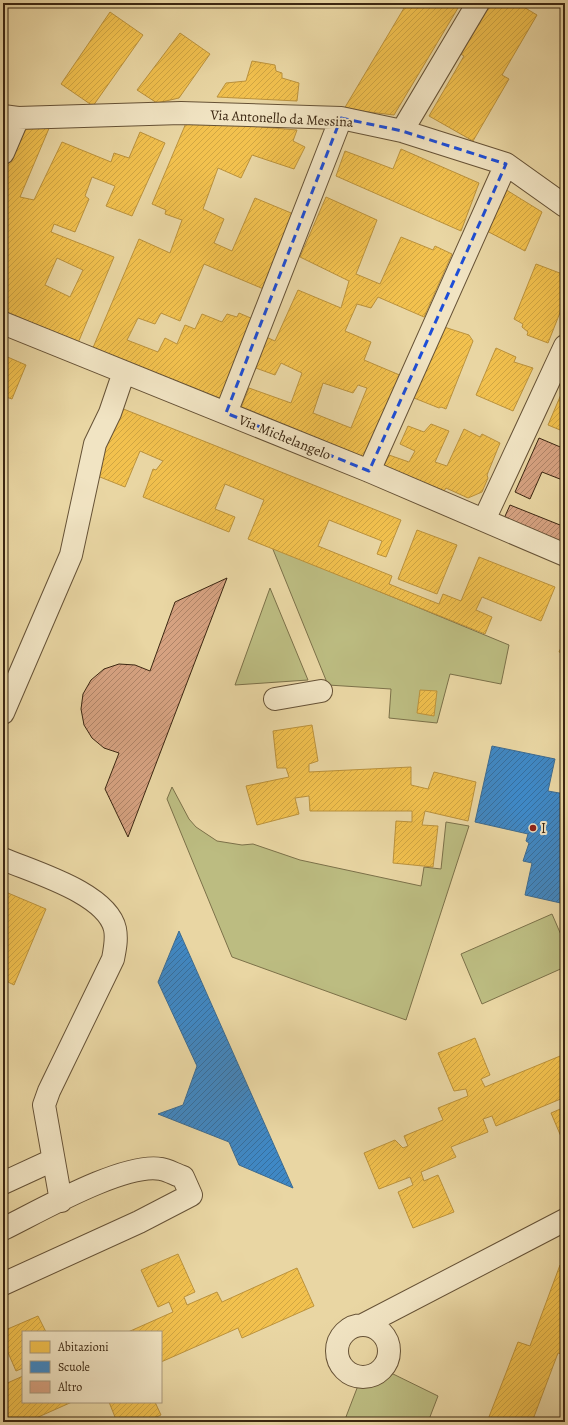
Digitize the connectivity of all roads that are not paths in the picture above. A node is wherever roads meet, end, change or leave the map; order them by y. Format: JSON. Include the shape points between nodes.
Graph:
{"nodes":[{"id":1,"x":478,"y":3,"type":"edge"},
{"id":2,"x":11,"y":117,"type":"edge"},
{"id":3,"x":340,"y":118,"type":"junction"},
{"id":4,"x":402,"y":131,"type":"junction"},
{"id":5,"x":3,"y":153,"type":"edge"},
{"id":6,"x":506,"y":164,"type":"junction"},
{"id":7,"x":565,"y":206,"type":"edge"},
{"id":8,"x":3,"y":323,"type":"edge"},
{"id":9,"x":565,"y":346,"type":"edge"},
{"id":10,"x":124,"y":372,"type":"junction"},
{"id":11,"x":226,"y":413,"type":"junction"},
{"id":12,"x":369,"y":471,"type":"junction"},
{"id":13,"x":484,"y":520,"type":"junction"},
{"id":14,"x":565,"y":555,"type":"edge"},
{"id":15,"x":321,"y":691,"type":"dead end"},
{"id":16,"x":274,"y":699,"type":"dead end"},
{"id":17,"x":3,"y":713,"type":"edge"},
{"id":18,"x":3,"y":859,"type":"edge"},
{"id":19,"x":53,"y":1160,"type":"junction"},
{"id":20,"x":3,"y":1183,"type":"edge"},
{"id":21,"x":61,"y":1201,"type":"junction"},
{"id":22,"x":565,"y":1220,"type":"edge"},
{"id":23,"x":3,"y":1229,"type":"edge"},
{"id":24,"x":3,"y":1284,"type":"edge"},
{"id":25,"x":363,"y":1325,"type":"dead end"}],
"edges":[{"from":1,"to":4,"type":"street"},
{"from":2,"to":3,"type":"street","name":"Via Antonello da Messina","via":[[181,113]]},
{"from":2,"to":5,"type":"street"},
{"from":3,"to":4,"type":"street","name":"Via Antonello da Messina"},
{"from":3,"to":11,"type":"street"},
{"from":4,"to":6,"type":"street","name":"Via Antonello da Messina"},
{"from":6,"to":7,"type":"street","name":"Via Antonello da Messina"},
{"from":6,"to":12,"type":"street"},
{"from":8,"to":10,"type":"street","name":"Via Michelangelo"},
{"from":9,"to":13,"type":"street"},
{"from":10,"to":11,"type":"street","name":"Via Michelangelo"},
{"from":10,"to":17,"type":"street","via":[[95,444],[72,555]]},
{"from":11,"to":12,"type":"street","name":"Via Michelangelo"},
{"from":12,"to":13,"type":"street","name":"Via Michelangelo"},
{"from":13,"to":14,"type":"street","name":"Via Michelangelo"},
{"from":15,"to":16,"type":"street"},
{"from":18,"to":19,"type":"street","via":[[78,890],[91,898],[105,912],[114,927],[116,942],[113,959],[44,1105]]},
{"from":19,"to":20,"type":"street"},
{"from":19,"to":21,"type":"street"},
{"from":21,"to":23,"type":"street"},
{"from":21,"to":24,"type":"street","via":[[102,1181],[135,1170],[160,1168],[183,1177],[191,1196]]},
{"from":22,"to":25,"type":"street"}]}
